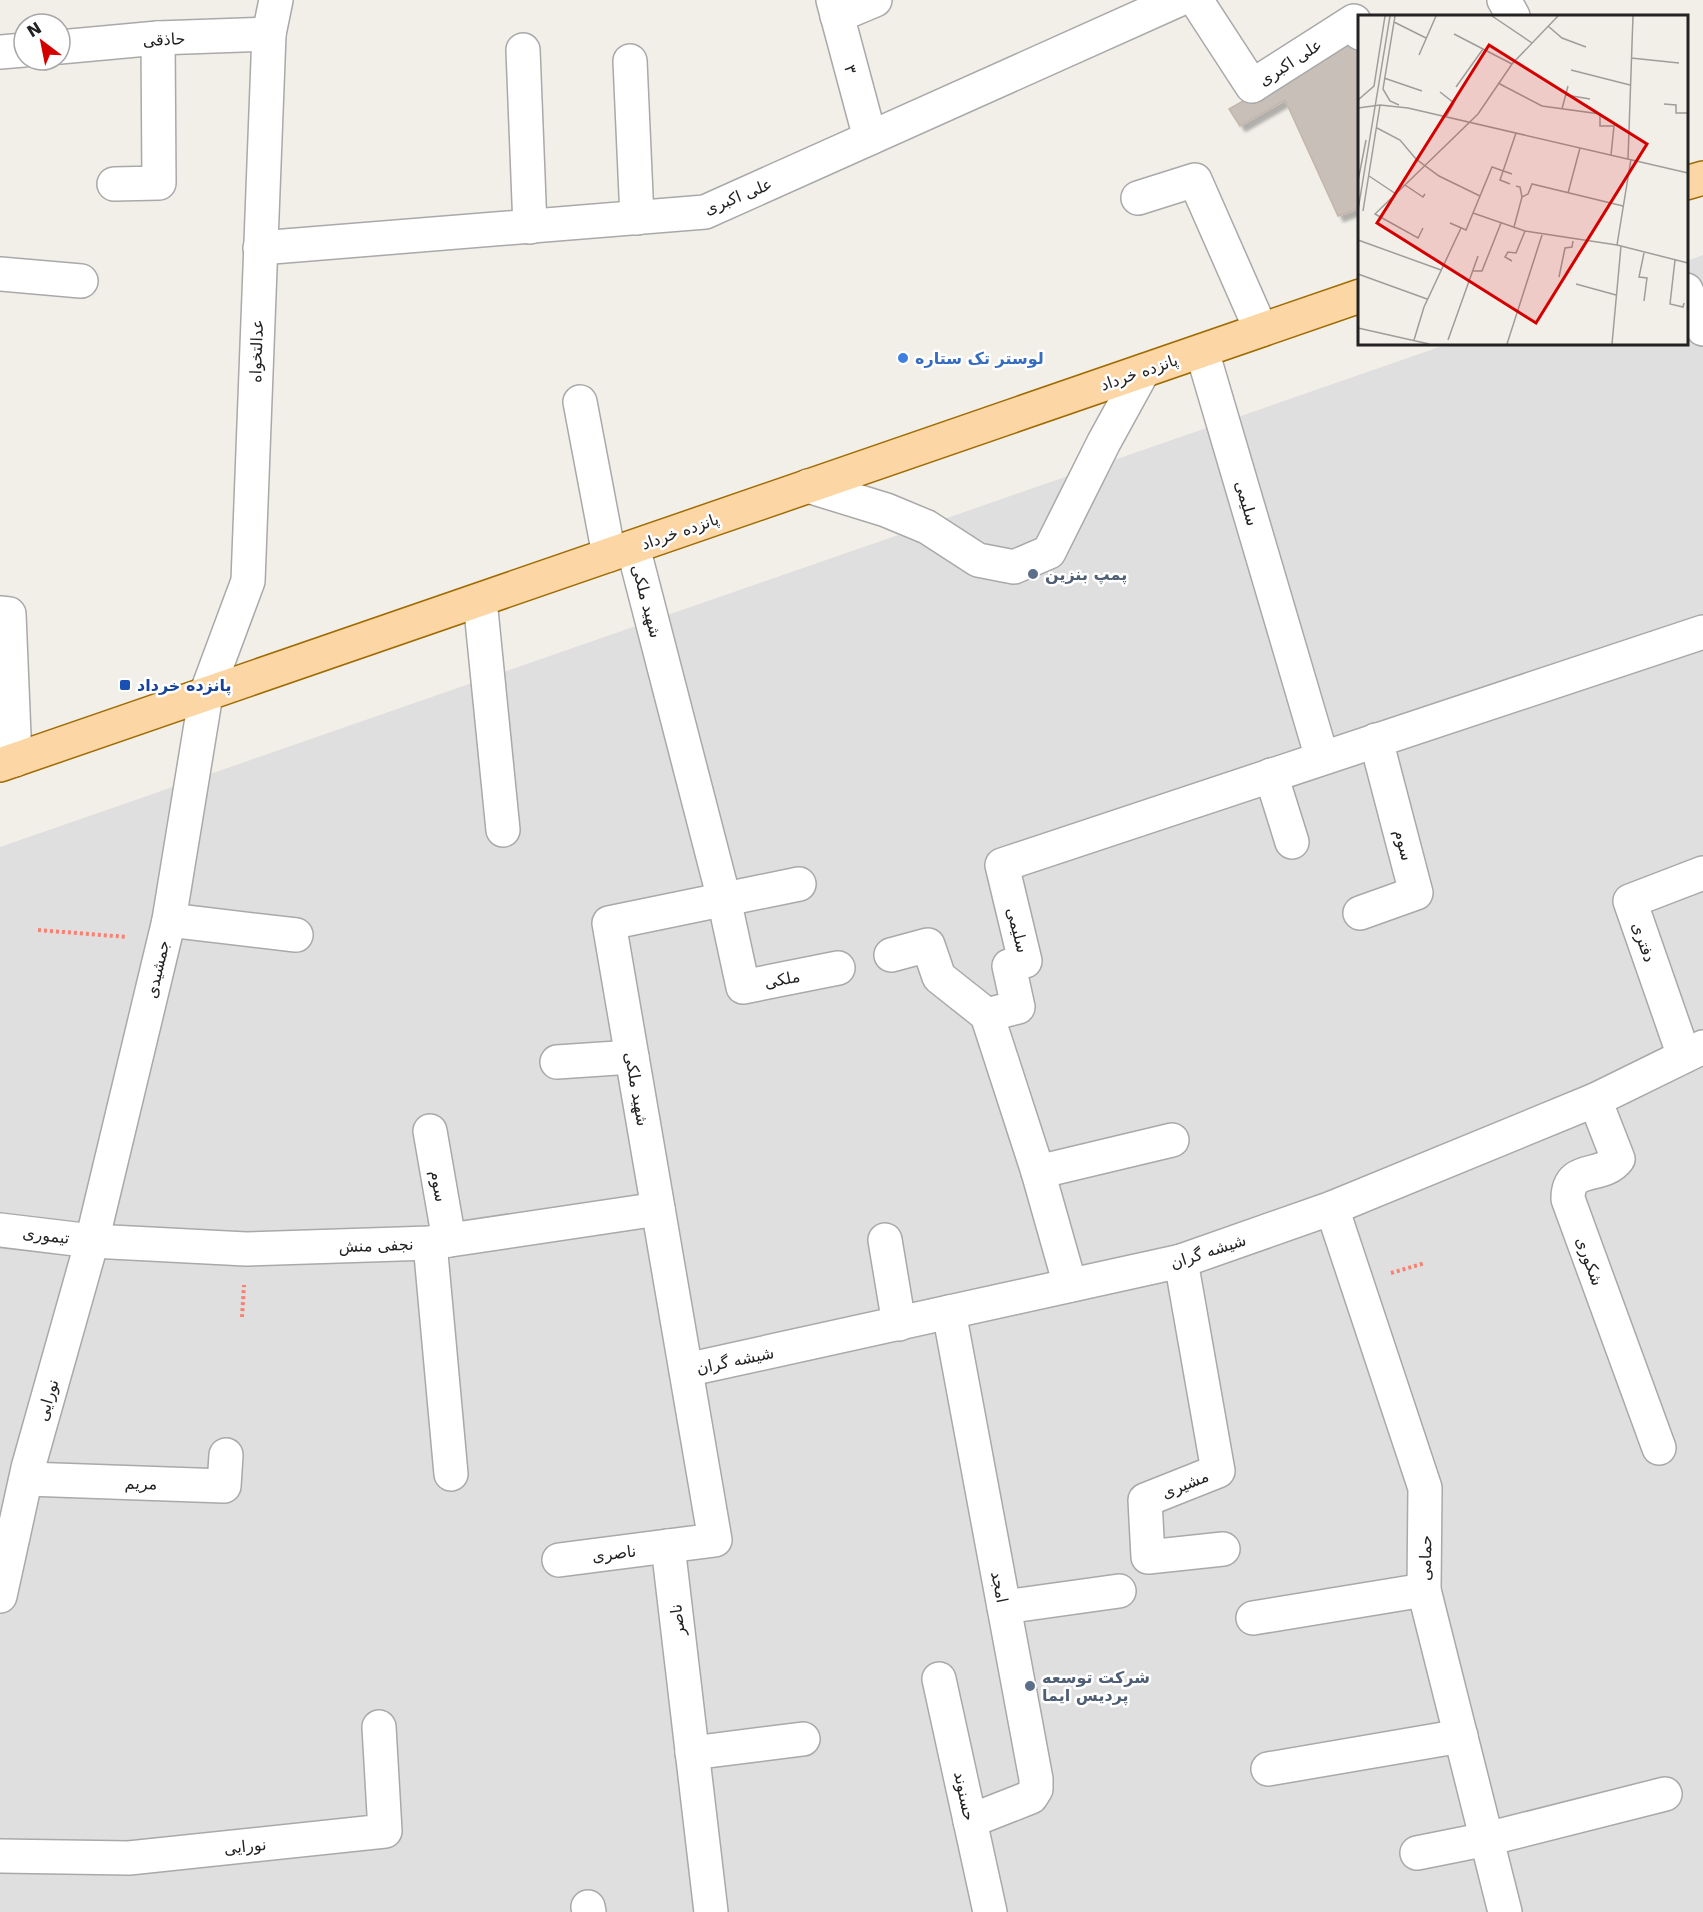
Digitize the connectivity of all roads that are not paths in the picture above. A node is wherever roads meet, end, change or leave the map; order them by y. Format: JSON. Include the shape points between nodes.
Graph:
{"nodes":[{"id":1,"x":276,"y":0,"type":"edge"},
{"id":2,"x":875,"y":0,"type":"edge"},
{"id":3,"x":1178,"y":0,"type":"edge"},
{"id":4,"x":1196,"y":0,"type":"edge"},
{"id":5,"x":1504,"y":0,"type":"edge"},
{"id":6,"x":835,"y":8,"type":"edge"},
{"id":7,"x":1512,"y":15,"type":"edge"},
{"id":8,"x":1356,"y":27,"type":"edge"},
{"id":9,"x":269,"y":34,"type":"junction"},
{"id":10,"x":158,"y":38,"type":"junction"},
{"id":11,"x":72,"y":46,"type":"edge"},
{"id":12,"x":523,"y":50,"type":"dead end"},
{"id":13,"x":630,"y":62,"type":"dead end"},
{"id":14,"x":870,"y":138,"type":"junction"},
{"id":15,"x":1703,"y":177,"type":"edge"},
{"id":16,"x":1688,"y":182,"type":"edge"},
{"id":17,"x":114,"y":184,"type":"dead end"},
{"id":18,"x":1138,"y":198,"type":"dead end"},
{"id":19,"x":637,"y":218,"type":"junction"},
{"id":20,"x":530,"y":227,"type":"junction"},
{"id":21,"x":260,"y":249,"type":"junction"},
{"id":22,"x":0,"y":274,"type":"edge"},
{"id":23,"x":81,"y":281,"type":"dead end"},
{"id":24,"x":1688,"y":294,"type":"edge"},
{"id":25,"x":1358,"y":296,"type":"edge"},
{"id":26,"x":1703,"y":328,"type":"edge"},
{"id":27,"x":1261,"y":330,"type":"junction"},
{"id":28,"x":1202,"y":351,"type":"junction"},
{"id":29,"x":1143,"y":371,"type":"junction"},
{"id":30,"x":580,"y":402,"type":"dead end"},
{"id":31,"x":807,"y":486,"type":"junction"},
{"id":32,"x":621,"y":551,"type":"junction"},
{"id":33,"x":480,"y":600,"type":"junction"},
{"id":34,"x":0,"y":613,"type":"edge"},
{"id":35,"x":1703,"y":632,"type":"edge"},
{"id":36,"x":206,"y":694,"type":"junction"},
{"id":37,"x":1376,"y":740,"type":"junction"},
{"id":38,"x":1322,"y":758,"type":"junction"},
{"id":39,"x":7,"y":763,"type":"edge"},
{"id":40,"x":1271,"y":775,"type":"junction"},
{"id":41,"x":503,"y":830,"type":"dead end"},
{"id":42,"x":1292,"y":842,"type":"dead end"},
{"id":43,"x":1703,"y":873,"type":"edge"},
{"id":44,"x":799,"y":884,"type":"dead end"},
{"id":45,"x":724,"y":899,"type":"junction"},
{"id":46,"x":1360,"y":913,"type":"dead end"},
{"id":47,"x":167,"y":930,"type":"junction"},
{"id":48,"x":296,"y":936,"type":"dead end"},
{"id":49,"x":891,"y":955,"type":"dead end"},
{"id":50,"x":838,"y":968,"type":"dead end"},
{"id":51,"x":987,"y":1015,"type":"junction"},
{"id":52,"x":1697,"y":1052,"type":"edge"},
{"id":53,"x":632,"y":1057,"type":"junction"},
{"id":54,"x":557,"y":1062,"type":"dead end"},
{"id":55,"x":1595,"y":1100,"type":"junction"},
{"id":56,"x":430,"y":1131,"type":"dead end"},
{"id":57,"x":1172,"y":1140,"type":"dead end"},
{"id":58,"x":1038,"y":1172,"type":"junction"},
{"id":59,"x":1332,"y":1208,"type":"junction"},
{"id":60,"x":658,"y":1209,"type":"junction"},
{"id":61,"x":0,"y":1230,"type":"edge"},
{"id":62,"x":885,"y":1240,"type":"dead end"},
{"id":63,"x":92,"y":1241,"type":"junction"},
{"id":64,"x":439,"y":1242,"type":"junction"},
{"id":65,"x":1181,"y":1261,"type":"junction"},
{"id":66,"x":1070,"y":1285,"type":"junction"},
{"id":67,"x":949,"y":1312,"type":"junction"},
{"id":68,"x":899,"y":1324,"type":"junction"},
{"id":69,"x":686,"y":1370,"type":"junction"},
{"id":70,"x":1659,"y":1448,"type":"dead end"},
{"id":71,"x":226,"y":1455,"type":"dead end"},
{"id":72,"x":451,"y":1474,"type":"dead end"},
{"id":73,"x":27,"y":1479,"type":"junction"},
{"id":74,"x":668,"y":1546,"type":"junction"},
{"id":75,"x":1223,"y":1549,"type":"dead end"},
{"id":76,"x":559,"y":1560,"type":"dead end"},
{"id":77,"x":1424,"y":1590,"type":"junction"},
{"id":78,"x":1119,"y":1592,"type":"dead end"},
{"id":79,"x":0,"y":1596,"type":"edge"},
{"id":80,"x":1004,"y":1607,"type":"junction"},
{"id":81,"x":1253,"y":1618,"type":"dead end"},
{"id":82,"x":939,"y":1679,"type":"dead end"},
{"id":83,"x":379,"y":1727,"type":"dead end"},
{"id":84,"x":1461,"y":1736,"type":"junction"},
{"id":85,"x":803,"y":1739,"type":"dead end"},
{"id":86,"x":692,"y":1753,"type":"junction"},
{"id":87,"x":1268,"y":1769,"type":"dead end"},
{"id":88,"x":1665,"y":1794,"type":"dead end"},
{"id":89,"x":970,"y":1821,"type":"junction"},
{"id":90,"x":1487,"y":1839,"type":"junction"},
{"id":91,"x":1417,"y":1852,"type":"dead end"},
{"id":92,"x":0,"y":1856,"type":"edge"},
{"id":93,"x":711,"y":1912,"type":"edge"},
{"id":94,"x":990,"y":1912,"type":"edge"},
{"id":95,"x":1505,"y":1912,"type":"edge"}],
"edges":[{"from":1,"to":9,"type":"street","name":"عدالتخواه"},
{"from":2,"to":6,"type":"street"},
{"from":3,"to":14,"type":"street","name":"علی اکبری"},
{"from":4,"to":8,"type":"street","name":"علی اکبری","via":[[1252,86]]},
{"from":5,"to":7,"type":"street"},
{"from":6,"to":14,"type":"street","name":"۳"},
{"from":9,"to":10,"type":"street","name":"حاذقی"},
{"from":9,"to":21,"type":"street","name":"عدالتخواه"},
{"from":10,"to":11,"type":"street","name":"حاذقی"},
{"from":10,"to":17,"type":"street","via":[[159,183]]},
{"from":12,"to":20,"type":"street"},
{"from":13,"to":19,"type":"street"},
{"from":14,"to":19,"type":"street","name":"علی اکبری","via":[[705,212]]},
{"from":15,"to":16,"type":"main road"},
{"from":18,"to":27,"type":"street","via":[[1196,180]]},
{"from":19,"to":20,"type":"street","name":"علی اکبری"},
{"from":20,"to":21,"type":"street","name":"علی اکبری"},
{"from":21,"to":36,"type":"street","name":"عدالتخواه","via":[[248,581]]},
{"from":22,"to":23,"type":"street"},
{"from":24,"to":26,"type":"street"},
{"from":25,"to":27,"type":"main road","name":"پانزده خرداد"},
{"from":27,"to":28,"type":"main road","name":"پانزده خرداد"},
{"from":28,"to":29,"type":"main road","name":"پانزده خرداد"},
{"from":28,"to":38,"type":"street","name":"سلیمی"},
{"from":29,"to":31,"type":"main road","name":"پانزده خرداد"},
{"from":29,"to":31,"type":"street","via":[[1049,552],[1014,567],[978,560],[927,526]]},
{"from":30,"to":32,"type":"street","name":"شهید ملکی"},
{"from":31,"to":32,"type":"main road","name":"پانزده خرداد"},
{"from":32,"to":33,"type":"main road","name":"پانزده خرداد"},
{"from":32,"to":45,"type":"street","name":"شهید ملکی"},
{"from":33,"to":36,"type":"main road","name":"پانزده خرداد"},
{"from":33,"to":41,"type":"street"},
{"from":34,"to":39,"type":"street","via":[[9,614]]},
{"from":35,"to":37,"type":"street","name":"سلیمی"},
{"from":36,"to":39,"type":"main road","name":"پانزده خرداد"},
{"from":36,"to":47,"type":"street","name":"جمشیدی"},
{"from":37,"to":38,"type":"street","name":"سلیمی"},
{"from":37,"to":46,"type":"street","name":"سوم","via":[[1416,893]]},
{"from":38,"to":40,"type":"street","name":"سلیمی"},
{"from":40,"to":42,"type":"street"},
{"from":40,"to":51,"type":"street","name":"سلیمی","via":[[1002,865],[1025,961],[1009,966],[1018,1007]]},
{"from":43,"to":52,"type":"street","name":"دفتری","via":[[1630,901]]},
{"from":44,"to":45,"type":"street","name":"شهید ملکی"},
{"from":45,"to":50,"type":"street","name":"ملکی","via":[[742,987]]},
{"from":45,"to":53,"type":"street","name":"شهید ملکی","via":[[609,923]]},
{"from":47,"to":48,"type":"street"},
{"from":47,"to":63,"type":"street","name":"جمشیدی"},
{"from":49,"to":51,"type":"street","via":[[928,945],[939,977]]},
{"from":51,"to":58,"type":"street"},
{"from":52,"to":55,"type":"street","name":"شیشه گران"},
{"from":53,"to":54,"type":"street"},
{"from":53,"to":60,"type":"street","name":"شهید ملکی"},
{"from":55,"to":59,"type":"street","name":"شیشه گران"},
{"from":55,"to":70,"type":"street","name":"شکوری","via":[[1618,1159],[1613,1165],[1575,1178],[1568,1188],[1568,1199]]},
{"from":56,"to":64,"type":"street","name":"سوم"},
{"from":57,"to":58,"type":"street"},
{"from":58,"to":66,"type":"street"},
{"from":59,"to":65,"type":"street","name":"شیشه گران"},
{"from":59,"to":77,"type":"street","name":"حمامی","via":[[1425,1488]]},
{"from":60,"to":64,"type":"street","name":"نجفی منش"},
{"from":60,"to":69,"type":"street","name":"شهید ملکی"},
{"from":61,"to":63,"type":"street","name":"تیموری"},
{"from":62,"to":68,"type":"street"},
{"from":63,"to":64,"type":"street","name":"نجفی منش","via":[[246,1249]]},
{"from":63,"to":73,"type":"street","name":"نورایی"},
{"from":64,"to":72,"type":"street","name":"سوم"},
{"from":65,"to":66,"type":"street","name":"شیشه گران"},
{"from":65,"to":75,"type":"street","name":"مشیری","via":[[1218,1471],[1145,1500],[1148,1557]]},
{"from":66,"to":67,"type":"street","name":"شیشه گران"},
{"from":67,"to":68,"type":"street","name":"شیشه گران"},
{"from":67,"to":80,"type":"street","name":"امجد"},
{"from":68,"to":69,"type":"street","name":"شیشه گران"},
{"from":69,"to":74,"type":"street","via":[[715,1540]]},
{"from":71,"to":73,"type":"street","name":"مریم","via":[[224,1486]]},
{"from":73,"to":79,"type":"street","name":"نورایی"},
{"from":74,"to":76,"type":"street","name":"ناصری"},
{"from":74,"to":86,"type":"street","name":"ناصر"},
{"from":77,"to":81,"type":"street"},
{"from":77,"to":84,"type":"street","name":"حمامی"},
{"from":78,"to":80,"type":"street"},
{"from":80,"to":89,"type":"street","name":"امجد","via":[[1036,1789],[1031,1797]]},
{"from":82,"to":89,"type":"street","name":"حسنوند"},
{"from":83,"to":92,"type":"street","name":"نورایی","via":[[386,1832],[129,1858]]},
{"from":84,"to":87,"type":"street"},
{"from":84,"to":90,"type":"street","name":"حمامی"},
{"from":85,"to":86,"type":"street"},
{"from":86,"to":93,"type":"street","name":"ناصر"},
{"from":88,"to":90,"type":"street"},
{"from":89,"to":94,"type":"street","name":"حسنوند"},
{"from":90,"to":91,"type":"street"},
{"from":90,"to":95,"type":"street","name":"حمامی"}]}
